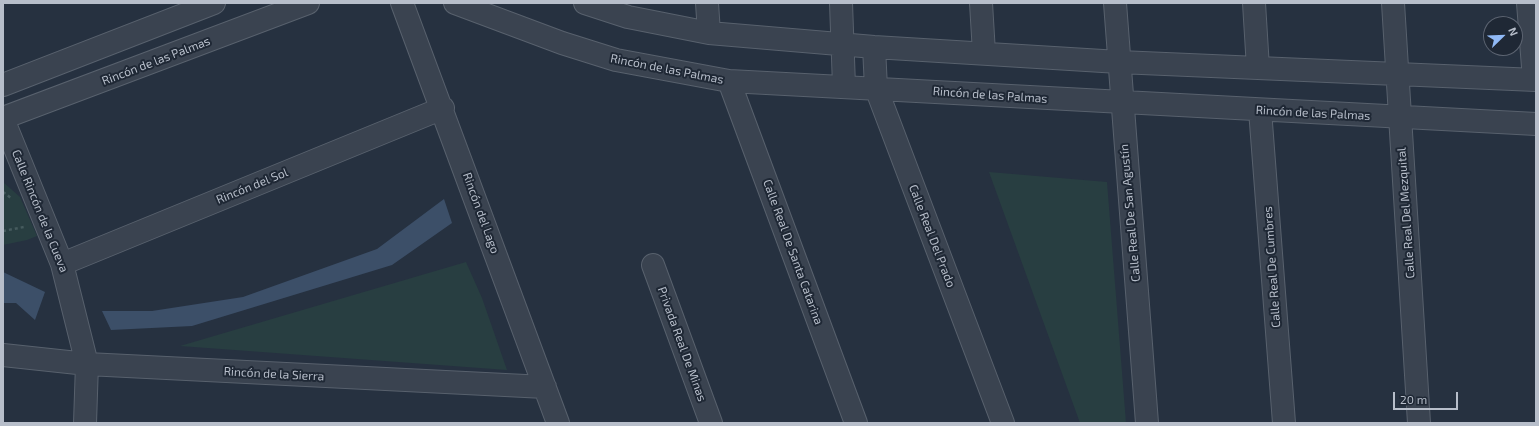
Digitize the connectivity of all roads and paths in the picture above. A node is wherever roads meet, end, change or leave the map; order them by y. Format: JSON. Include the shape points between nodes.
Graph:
{"nodes":[{"id":1,"x":214,"y":3,"type":"edge"},
{"id":2,"x":308,"y":3,"type":"edge"},
{"id":3,"x":402,"y":3,"type":"edge"},
{"id":4,"x":455,"y":3,"type":"edge"},
{"id":5,"x":585,"y":3,"type":"edge"},
{"id":6,"x":707,"y":3,"type":"edge"},
{"id":7,"x":841,"y":3,"type":"edge"},
{"id":8,"x":981,"y":3,"type":"edge"},
{"id":9,"x":1115,"y":3,"type":"edge"},
{"id":10,"x":1254,"y":3,"type":"edge"},
{"id":11,"x":1393,"y":3,"type":"edge"},
{"id":12,"x":1528,"y":3,"type":"edge"},
{"id":13,"x":709,"y":33,"type":"junction"},
{"id":14,"x":844,"y":45,"type":"junction"},
{"id":15,"x":874,"y":47,"type":"junction"},
{"id":16,"x":984,"y":53,"type":"junction"},
{"id":17,"x":1119,"y":62,"type":"junction"},
{"id":18,"x":1258,"y":68,"type":"junction"},
{"id":19,"x":1399,"y":76,"type":"junction"},
{"id":20,"x":1535,"y":80,"type":"edge"},
{"id":21,"x":729,"y":81,"type":"junction"},
{"id":22,"x":3,"y":86,"type":"edge"},
{"id":23,"x":844,"y":86,"type":"junction"},
{"id":24,"x":876,"y":88,"type":"junction"},
{"id":25,"x":1121,"y":103,"type":"junction"},
{"id":26,"x":443,"y":108,"type":"junction"},
{"id":27,"x":1260,"y":110,"type":"junction"},
{"id":28,"x":1400,"y":117,"type":"junction"},
{"id":29,"x":3,"y":119,"type":"edge"},
{"id":30,"x":1536,"y":124,"type":"edge"},
{"id":31,"x":3,"y":192,"type":"edge"},
{"id":32,"x":16,"y":201,"type":"dead end"},
{"id":33,"x":22,"y":221,"type":"dead end"},
{"id":34,"x":3,"y":232,"type":"edge"},
{"id":35,"x":62,"y":264,"type":"junction"},
{"id":36,"x":653,"y":265,"type":"dead end"},
{"id":37,"x":3,"y":355,"type":"edge"},
{"id":38,"x":87,"y":364,"type":"junction"},
{"id":39,"x":545,"y":387,"type":"junction"},
{"id":40,"x":85,"y":423,"type":"edge"},
{"id":41,"x":558,"y":423,"type":"edge"},
{"id":42,"x":711,"y":423,"type":"edge"},
{"id":43,"x":856,"y":423,"type":"edge"},
{"id":44,"x":1003,"y":423,"type":"edge"},
{"id":45,"x":1147,"y":423,"type":"edge"},
{"id":46,"x":1284,"y":423,"type":"edge"},
{"id":47,"x":1419,"y":423,"type":"edge"}],
"edges":[{"from":1,"to":22,"type":"street"},
{"from":2,"to":29,"type":"street","name":"Rincón de las Palmas"},
{"from":3,"to":26,"type":"street","name":"Rincón del Lago"},
{"from":4,"to":21,"type":"street","name":"Rincón de las Palmas","via":[[616,60]]},
{"from":5,"to":13,"type":"street","via":[[628,17]]},
{"from":6,"to":13,"type":"street"},
{"from":7,"to":14,"type":"street"},
{"from":8,"to":16,"type":"street"},
{"from":9,"to":17,"type":"street","name":"Calle Real De San Agustín"},
{"from":10,"to":18,"type":"street"},
{"from":11,"to":19,"type":"street","name":"Calle Real Del Mezquital"},
{"from":12,"to":20,"type":"street"},
{"from":13,"to":14,"type":"street"},
{"from":14,"to":15,"type":"street"},
{"from":14,"to":23,"type":"street"},
{"from":15,"to":16,"type":"street"},
{"from":15,"to":24,"type":"street","name":"Calle Real Del Prado"},
{"from":16,"to":17,"type":"street"},
{"from":17,"to":18,"type":"street"},
{"from":17,"to":25,"type":"street","name":"Calle Real De San Agustín"},
{"from":18,"to":19,"type":"street"},
{"from":19,"to":20,"type":"street"},
{"from":19,"to":28,"type":"street","name":"Calle Real Del Mezquital"},
{"from":21,"to":23,"type":"street","name":"Rincón de las Palmas"},
{"from":21,"to":43,"type":"street","name":"Calle Real De Santa Catarina"},
{"from":23,"to":24,"type":"street","name":"Rincón de las Palmas"},
{"from":24,"to":25,"type":"street","name":"Rincón de las Palmas"},
{"from":24,"to":44,"type":"street","name":"Calle Real Del Prado"},
{"from":25,"to":27,"type":"street","name":"Rincón de las Palmas"},
{"from":25,"to":45,"type":"street","name":"Calle Real De San Agustín"},
{"from":26,"to":35,"type":"street","name":"Rincón del Sol"},
{"from":26,"to":39,"type":"street","name":"Rincón del Lago"},
{"from":27,"to":28,"type":"street","name":"Rincón de las Palmas"},
{"from":27,"to":46,"type":"street","name":"Calle Real De Cumbres"},
{"from":28,"to":30,"type":"street","name":"Rincón de las Palmas"},
{"from":28,"to":47,"type":"street","name":"Calle Real Del Mezquital"},
{"from":29,"to":35,"type":"street","name":"Calle Rincón de la Cueva"},
{"from":31,"to":32,"type":"path"},
{"from":33,"to":34,"type":"path","via":[[24,227]]},
{"from":35,"to":38,"type":"street","name":"Calle Rincón de la Cueva"},
{"from":36,"to":42,"type":"street","name":"Privada Real De Minas"},
{"from":37,"to":38,"type":"street","name":"Rincón de la Sierra"},
{"from":38,"to":39,"type":"street","name":"Rincón de la Sierra"},
{"from":38,"to":40,"type":"street","name":"Calle Rincón de la Cueva"},
{"from":39,"to":41,"type":"street","name":"Rincón del Lago"}]}
